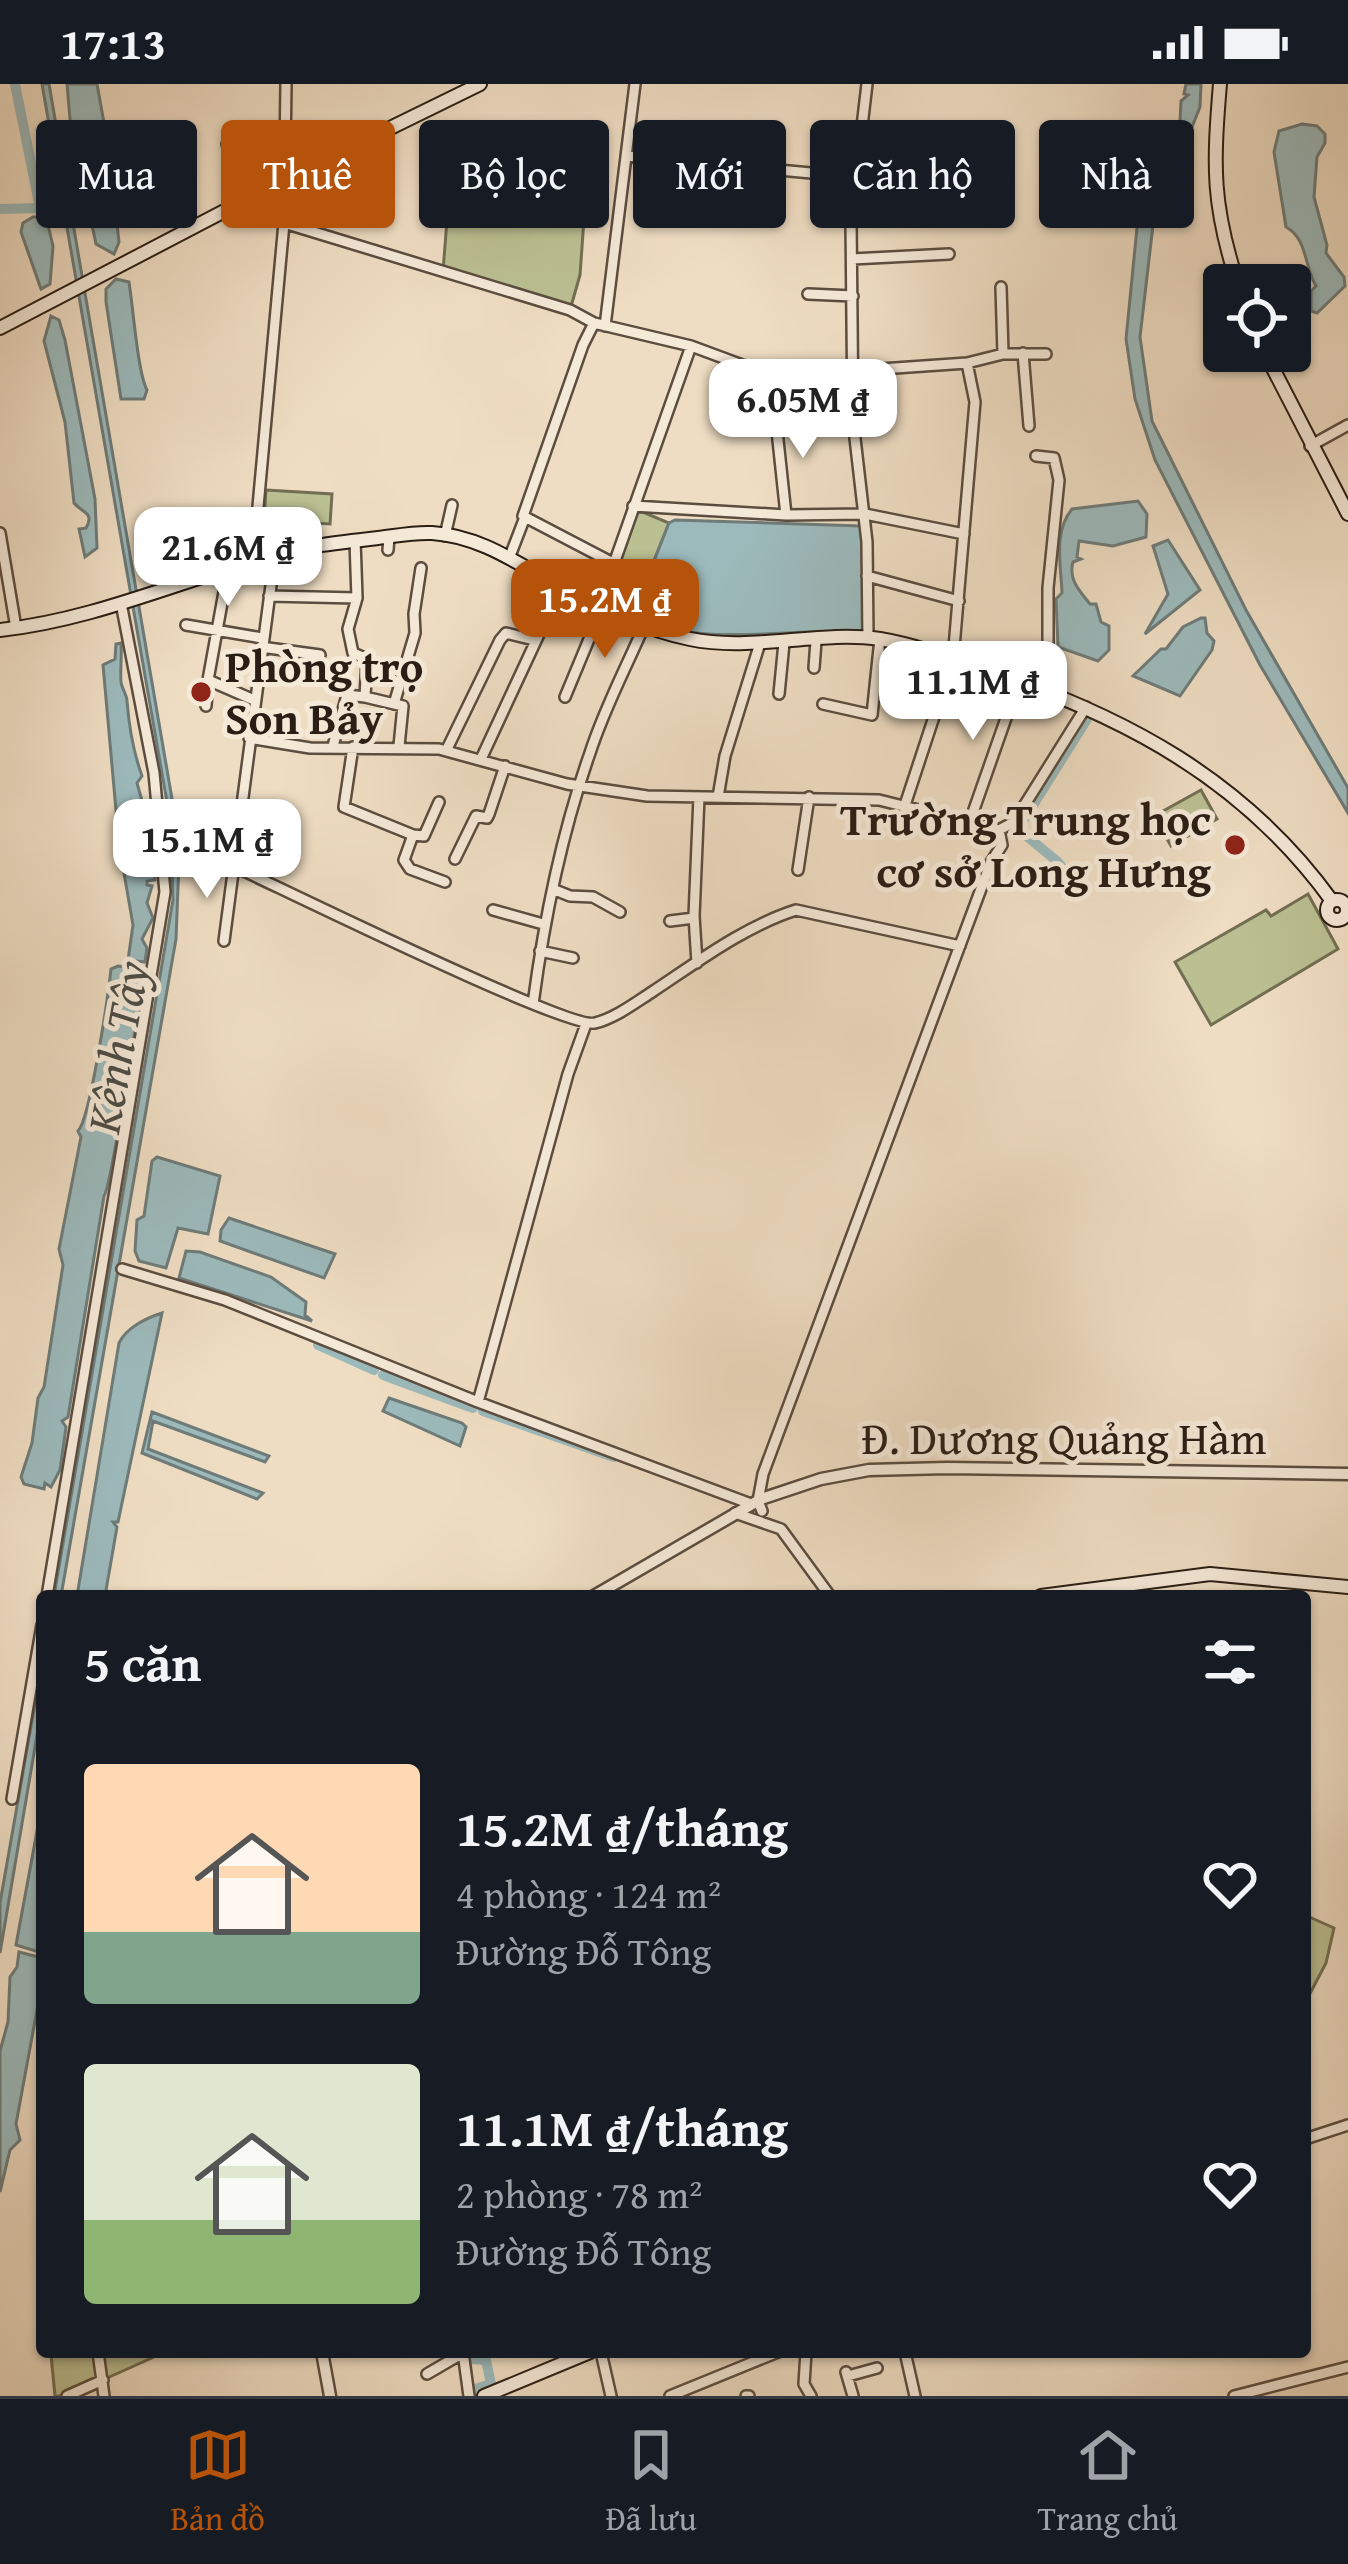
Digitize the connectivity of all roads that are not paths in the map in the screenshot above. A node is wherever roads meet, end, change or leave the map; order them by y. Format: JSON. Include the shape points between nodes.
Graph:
{"nodes":[{"id":1,"x":286,"y":84,"type":"edge"},
{"id":2,"x":480,"y":84,"type":"edge"},
{"id":3,"x":635,"y":84,"type":"edge"},
{"id":4,"x":867,"y":84,"type":"edge"},
{"id":5,"x":1220,"y":84,"type":"edge"},
{"id":6,"x":285,"y":120,"type":"edge"},
{"id":7,"x":863,"y":120,"type":"edge"},
{"id":8,"x":395,"y":126,"type":"edge"},
{"id":9,"x":627,"y":156,"type":"junction"},
{"id":10,"x":810,"y":172,"type":"edge"},
{"id":11,"x":221,"y":213,"type":"edge"},
{"id":12,"x":284,"y":228,"type":"edge"},
{"id":13,"x":297,"y":228,"type":"edge"},
{"id":14,"x":850,"y":228,"type":"edge"},
{"id":15,"x":949,"y":254,"type":"dead end"},
{"id":16,"x":852,"y":259,"type":"junction"},
{"id":17,"x":1231,"y":264,"type":"edge"},
{"id":18,"x":1001,"y":287,"type":"dead end"},
{"id":19,"x":808,"y":294,"type":"dead end"},
{"id":20,"x":853,"y":296,"type":"junction"},
{"id":21,"x":600,"y":325,"type":"junction"},
{"id":22,"x":0,"y":328,"type":"edge"},
{"id":23,"x":691,"y":346,"type":"junction"},
{"id":24,"x":1023,"y":352,"type":"junction"},
{"id":25,"x":1003,"y":354,"type":"junction"},
{"id":26,"x":1046,"y":355,"type":"dead end"},
{"id":27,"x":967,"y":363,"type":"junction"},
{"id":28,"x":852,"y":370,"type":"junction"},
{"id":29,"x":1274,"y":372,"type":"edge"},
{"id":30,"x":775,"y":412,"type":"dead end"},
{"id":31,"x":1348,"y":425,"type":"edge"},
{"id":32,"x":1029,"y":426,"type":"dead end"},
{"id":33,"x":1310,"y":446,"type":"junction"},
{"id":34,"x":1036,"y":456,"type":"dead end"},
{"id":35,"x":452,"y":505,"type":"dead end"},
{"id":36,"x":1346,"y":505,"type":"edge"},
{"id":37,"x":634,"y":506,"type":"junction"},
{"id":38,"x":865,"y":514,"type":"junction"},
{"id":39,"x":786,"y":515,"type":"junction"},
{"id":40,"x":525,"y":518,"type":"junction"},
{"id":41,"x":0,"y":533,"type":"edge"},
{"id":42,"x":964,"y":534,"type":"junction"},
{"id":43,"x":445,"y":536,"type":"junction"},
{"id":44,"x":355,"y":541,"type":"junction"},
{"id":45,"x":275,"y":554,"type":"junction"},
{"id":46,"x":510,"y":556,"type":"junction"},
{"id":47,"x":254,"y":561,"type":"junction"},
{"id":48,"x":613,"y":563,"type":"junction"},
{"id":49,"x":422,"y":568,"type":"dead end"},
{"id":50,"x":228,"y":569,"type":"junction"},
{"id":51,"x":867,"y":577,"type":"junction"},
{"id":52,"x":561,"y":587,"type":"junction"},
{"id":53,"x":269,"y":596,"type":"junction"},
{"id":54,"x":357,"y":598,"type":"junction"},
{"id":55,"x":959,"y":601,"type":"junction"},
{"id":56,"x":122,"y":603,"type":"junction"},
{"id":57,"x":600,"y":607,"type":"junction"},
{"id":58,"x":186,"y":625,"type":"dead end"},
{"id":59,"x":644,"y":626,"type":"junction"},
{"id":60,"x":16,"y":628,"type":"junction"},
{"id":61,"x":0,"y":630,"type":"edge"},
{"id":62,"x":216,"y":630,"type":"junction"},
{"id":63,"x":874,"y":639,"type":"junction"},
{"id":64,"x":534,"y":640,"type":"junction"},
{"id":65,"x":816,"y":641,"type":"junction"},
{"id":66,"x":261,"y":642,"type":"junction"},
{"id":67,"x":760,"y":643,"type":"junction"},
{"id":68,"x":784,"y":643,"type":"junction"},
{"id":69,"x":320,"y":655,"type":"dead end"},
{"id":70,"x":953,"y":659,"type":"junction"},
{"id":71,"x":814,"y":668,"type":"dead end"},
{"id":72,"x":208,"y":680,"type":"junction"},
{"id":73,"x":1019,"y":681,"type":"junction"},
{"id":74,"x":1036,"y":687,"type":"junction"},
{"id":75,"x":779,"y":694,"type":"dead end"},
{"id":76,"x":365,"y":697,"type":"junction"},
{"id":77,"x":565,"y":697,"type":"dead end"},
{"id":78,"x":254,"y":700,"type":"junction"},
{"id":79,"x":394,"y":704,"type":"junction"},
{"id":80,"x":823,"y":704,"type":"dead end"},
{"id":81,"x":206,"y":706,"type":"dead end"},
{"id":82,"x":1086,"y":707,"type":"junction"},
{"id":83,"x":249,"y":738,"type":"junction"},
{"id":84,"x":333,"y":746,"type":"junction"},
{"id":85,"x":399,"y":746,"type":"junction"},
{"id":86,"x":352,"y":747,"type":"junction"},
{"id":87,"x":446,"y":752,"type":"junction"},
{"id":88,"x":482,"y":759,"type":"junction"},
{"id":89,"x":506,"y":766,"type":"junction"},
{"id":90,"x":580,"y":786,"type":"junction"},
{"id":91,"x":698,"y":797,"type":"junction"},
{"id":92,"x":718,"y":797,"type":"junction"},
{"id":93,"x":808,"y":797,"type":"junction"},
{"id":94,"x":439,"y":802,"type":"dead end"},
{"id":95,"x":905,"y":806,"type":"junction"},
{"id":96,"x":970,"y":821,"type":"junction"},
{"id":97,"x":999,"y":830,"type":"junction"},
{"id":98,"x":413,"y":836,"type":"junction"},
{"id":99,"x":455,"y":859,"type":"dead end"},
{"id":100,"x":232,"y":866,"type":"junction"},
{"id":101,"x":798,"y":870,"type":"dead end"},
{"id":102,"x":445,"y":882,"type":"dead end"},
{"id":103,"x":555,"y":890,"type":"junction"},
{"id":104,"x":493,"y":910,"type":"dead end"},
{"id":105,"x":1343,"y":912,"type":"edge"},
{"id":106,"x":620,"y":913,"type":"dead end"},
{"id":107,"x":694,"y":917,"type":"junction"},
{"id":108,"x":670,"y":920,"type":"dead end"},
{"id":109,"x":544,"y":924,"type":"junction"},
{"id":110,"x":224,"y":940,"type":"dead end"},
{"id":111,"x":960,"y":946,"type":"junction"},
{"id":112,"x":540,"y":951,"type":"junction"},
{"id":113,"x":573,"y":958,"type":"dead end"},
{"id":114,"x":697,"y":963,"type":"junction"},
{"id":115,"x":532,"y":1004,"type":"junction"},
{"id":116,"x":586,"y":1024,"type":"junction"},
{"id":117,"x":122,"y":1269,"type":"dead end"},
{"id":118,"x":478,"y":1402,"type":"junction"},
{"id":119,"x":1348,"y":1474,"type":"edge"},
{"id":120,"x":757,"y":1505,"type":"junction"},
{"id":121,"x":735,"y":1513,"type":"junction"},
{"id":122,"x":1163,"y":1580,"type":"junction"},
{"id":123,"x":1348,"y":1587,"type":"edge"},
{"id":124,"x":48,"y":1590,"type":"edge"},
{"id":125,"x":604,"y":1590,"type":"edge"},
{"id":126,"x":826,"y":1590,"type":"edge"},
{"id":127,"x":1087,"y":1590,"type":"edge"},
{"id":128,"x":1166,"y":1590,"type":"edge"},
{"id":129,"x":36,"y":1660,"type":"edge"},
{"id":130,"x":12,"y":1799,"type":"dead end"},
{"id":131,"x":1348,"y":2125,"type":"edge"},
{"id":132,"x":1311,"y":2137,"type":"edge"},
{"id":133,"x":99,"y":2358,"type":"edge"},
{"id":134,"x":323,"y":2358,"type":"edge"},
{"id":135,"x":454,"y":2358,"type":"edge"},
{"id":136,"x":464,"y":2358,"type":"edge"},
{"id":137,"x":576,"y":2358,"type":"edge"},
{"id":138,"x":602,"y":2358,"type":"edge"},
{"id":139,"x":763,"y":2358,"type":"edge"},
{"id":140,"x":806,"y":2358,"type":"edge"},
{"id":141,"x":906,"y":2358,"type":"edge"},
{"id":142,"x":877,"y":2368,"type":"dead end"},
{"id":143,"x":1348,"y":2368,"type":"edge"},
{"id":144,"x":427,"y":2374,"type":"dead end"},
{"id":145,"x":103,"y":2380,"type":"junction"},
{"id":146,"x":67,"y":2396,"type":"edge"},
{"id":147,"x":104,"y":2396,"type":"edge"},
{"id":148,"x":330,"y":2396,"type":"edge"},
{"id":149,"x":469,"y":2396,"type":"edge"},
{"id":150,"x":484,"y":2396,"type":"edge"},
{"id":151,"x":611,"y":2396,"type":"edge"},
{"id":152,"x":670,"y":2396,"type":"edge"},
{"id":153,"x":811,"y":2396,"type":"edge"},
{"id":154,"x":853,"y":2396,"type":"edge"},
{"id":155,"x":915,"y":2396,"type":"edge"},
{"id":156,"x":1234,"y":2396,"type":"edge"}],
"edges":[{"from":1,"to":6,"type":"street"},
{"from":2,"to":8,"type":"main road"},
{"from":3,"to":9,"type":"street"},
{"from":4,"to":7,"type":"street"},
{"from":5,"to":17,"type":"main road","via":[[1214,182]]},
{"from":9,"to":10,"type":"street"},
{"from":9,"to":21,"type":"street"},
{"from":11,"to":22,"type":"main road"},
{"from":12,"to":47,"type":"street"},
{"from":13,"to":21,"type":"street"},
{"from":14,"to":16,"type":"street"},
{"from":15,"to":16,"type":"street"},
{"from":16,"to":20,"type":"street"},
{"from":18,"to":25,"type":"street"},
{"from":19,"to":20,"type":"street"},
{"from":20,"to":28,"type":"street"},
{"from":21,"to":23,"type":"street"},
{"from":21,"to":40,"type":"street","via":[[583,345]]},
{"from":23,"to":28,"type":"street","via":[[746,366]]},
{"from":23,"to":37,"type":"street"},
{"from":24,"to":25,"type":"street"},
{"from":24,"to":26,"type":"street"},
{"from":24,"to":32,"type":"street"},
{"from":25,"to":27,"type":"street"},
{"from":27,"to":28,"type":"street"},
{"from":27,"to":42,"type":"street","via":[[975,401]]},
{"from":28,"to":38,"type":"street"},
{"from":29,"to":33,"type":"main road"},
{"from":30,"to":39,"type":"street"},
{"from":31,"to":33,"type":"street"},
{"from":33,"to":36,"type":"main road"},
{"from":34,"to":74,"type":"street","via":[[1054,458],[1059,480],[1048,651]]},
{"from":35,"to":43,"type":"street"},
{"from":37,"to":39,"type":"street"},
{"from":37,"to":48,"type":"street"},
{"from":38,"to":39,"type":"street"},
{"from":38,"to":42,"type":"street"},
{"from":38,"to":51,"type":"street"},
{"from":40,"to":46,"type":"street"},
{"from":40,"to":48,"type":"street"},
{"from":41,"to":60,"type":"street"},
{"from":42,"to":55,"type":"street"},
{"from":43,"to":44,"type":"main road"},
{"from":43,"to":46,"type":"main road"},
{"from":44,"to":45,"type":"main road"},
{"from":44,"to":54,"type":"street"},
{"from":45,"to":47,"type":"main road"},
{"from":45,"to":53,"type":"street"},
{"from":46,"to":52,"type":"main road"},
{"from":47,"to":50,"type":"main road"},
{"from":48,"to":57,"type":"street"},
{"from":49,"to":79,"type":"street","via":[[416,633]]},
{"from":50,"to":56,"type":"main road"},
{"from":50,"to":62,"type":"street"},
{"from":51,"to":55,"type":"street"},
{"from":51,"to":63,"type":"street"},
{"from":52,"to":57,"type":"main road"},
{"from":52,"to":64,"type":"street"},
{"from":53,"to":54,"type":"street"},
{"from":53,"to":66,"type":"street"},
{"from":54,"to":76,"type":"street","via":[[348,629],[353,653],[368,658]]},
{"from":55,"to":70,"type":"street"},
{"from":56,"to":60,"type":"main road"},
{"from":56,"to":124,"type":"street","via":[[154,773],[165,892]]},
{"from":57,"to":59,"type":"main road"},
{"from":57,"to":77,"type":"street"},
{"from":58,"to":62,"type":"street"},
{"from":59,"to":67,"type":"main road","via":[[693,640]]},
{"from":59,"to":90,"type":"street"},
{"from":60,"to":61,"type":"main road"},
{"from":62,"to":66,"type":"street"},
{"from":62,"to":72,"type":"street"},
{"from":63,"to":65,"type":"main road"},
{"from":63,"to":70,"type":"main road"},
{"from":63,"to":80,"type":"street","via":[[872,715]]},
{"from":64,"to":87,"type":"street","via":[[506,633],[500,640]]},
{"from":64,"to":88,"type":"street"},
{"from":65,"to":68,"type":"main road"},
{"from":65,"to":71,"type":"street"},
{"from":66,"to":69,"type":"street"},
{"from":66,"to":78,"type":"street"},
{"from":67,"to":68,"type":"main road"},
{"from":67,"to":92,"type":"street"},
{"from":68,"to":75,"type":"street"},
{"from":70,"to":73,"type":"main road"},
{"from":70,"to":95,"type":"street"},
{"from":72,"to":78,"type":"street"},
{"from":72,"to":81,"type":"street"},
{"from":73,"to":74,"type":"main road"},
{"from":73,"to":96,"type":"street"},
{"from":74,"to":82,"type":"main road"},
{"from":76,"to":79,"type":"street"},
{"from":76,"to":84,"type":"street","via":[[347,695]]},
{"from":78,"to":83,"type":"street"},
{"from":79,"to":85,"type":"street","via":[[403,706]]},
{"from":82,"to":97,"type":"street","via":[[1014,822]]},
{"from":82,"to":105,"type":"main road","via":[[1143,733],[1233,796]]},
{"from":83,"to":84,"type":"street"},
{"from":83,"to":100,"type":"street"},
{"from":84,"to":86,"type":"street"},
{"from":85,"to":86,"type":"street"},
{"from":85,"to":87,"type":"street"},
{"from":86,"to":98,"type":"street","via":[[344,807]]},
{"from":87,"to":88,"type":"street"},
{"from":88,"to":89,"type":"street"},
{"from":89,"to":90,"type":"street"},
{"from":89,"to":99,"type":"street","via":[[487,818],[476,816]]},
{"from":90,"to":91,"type":"street"},
{"from":90,"to":103,"type":"street"},
{"from":91,"to":92,"type":"street"},
{"from":91,"to":107,"type":"street"},
{"from":92,"to":93,"type":"street"},
{"from":93,"to":95,"type":"street"},
{"from":93,"to":101,"type":"street"},
{"from":94,"to":98,"type":"street","via":[[424,836]]},
{"from":95,"to":96,"type":"street"},
{"from":96,"to":97,"type":"street"},
{"from":97,"to":111,"type":"street","via":[[1002,845]]},
{"from":98,"to":102,"type":"street","via":[[404,860]]},
{"from":100,"to":110,"type":"street"},
{"from":100,"to":115,"type":"street"},
{"from":103,"to":106,"type":"street","via":[[593,897]]},
{"from":103,"to":109,"type":"street"},
{"from":104,"to":109,"type":"street"},
{"from":107,"to":108,"type":"street"},
{"from":107,"to":114,"type":"street"},
{"from":109,"to":112,"type":"street"},
{"from":111,"to":114,"type":"street","via":[[796,910]]},
{"from":111,"to":120,"type":"street"},
{"from":112,"to":113,"type":"street"},
{"from":112,"to":115,"type":"street"},
{"from":114,"to":116,"type":"street"},
{"from":115,"to":116,"type":"street"},
{"from":116,"to":118,"type":"street"},
{"from":117,"to":118,"type":"street","via":[[225,1300]]},
{"from":118,"to":120,"type":"street"},
{"from":119,"to":120,"type":"street","name":"Đ. Dương Quảng Hàm","via":[[868,1470]]},
{"from":120,"to":121,"type":"street","name":"Đ. Dương Quảng Hàm"},
{"from":121,"to":125,"type":"street","name":"Đ. Dương Quảng Hàm"},
{"from":121,"to":126,"type":"street","via":[[781,1529]]},
{"from":122,"to":123,"type":"main road","via":[[1210,1574]]},
{"from":122,"to":127,"type":"main road"},
{"from":122,"to":128,"type":"street"},
{"from":129,"to":130,"type":"street"},
{"from":131,"to":132,"type":"street"},
{"from":133,"to":145,"type":"street"},
{"from":134,"to":148,"type":"street"},
{"from":135,"to":144,"type":"street"},
{"from":136,"to":149,"type":"street"},
{"from":137,"to":150,"type":"main road"},
{"from":138,"to":151,"type":"street"},
{"from":139,"to":152,"type":"street"},
{"from":140,"to":153,"type":"street"},
{"from":141,"to":155,"type":"street"},
{"from":142,"to":154,"type":"street","via":[[847,2374]]},
{"from":143,"to":156,"type":"street"},
{"from":145,"to":146,"type":"street"},
{"from":145,"to":147,"type":"street"}]}
